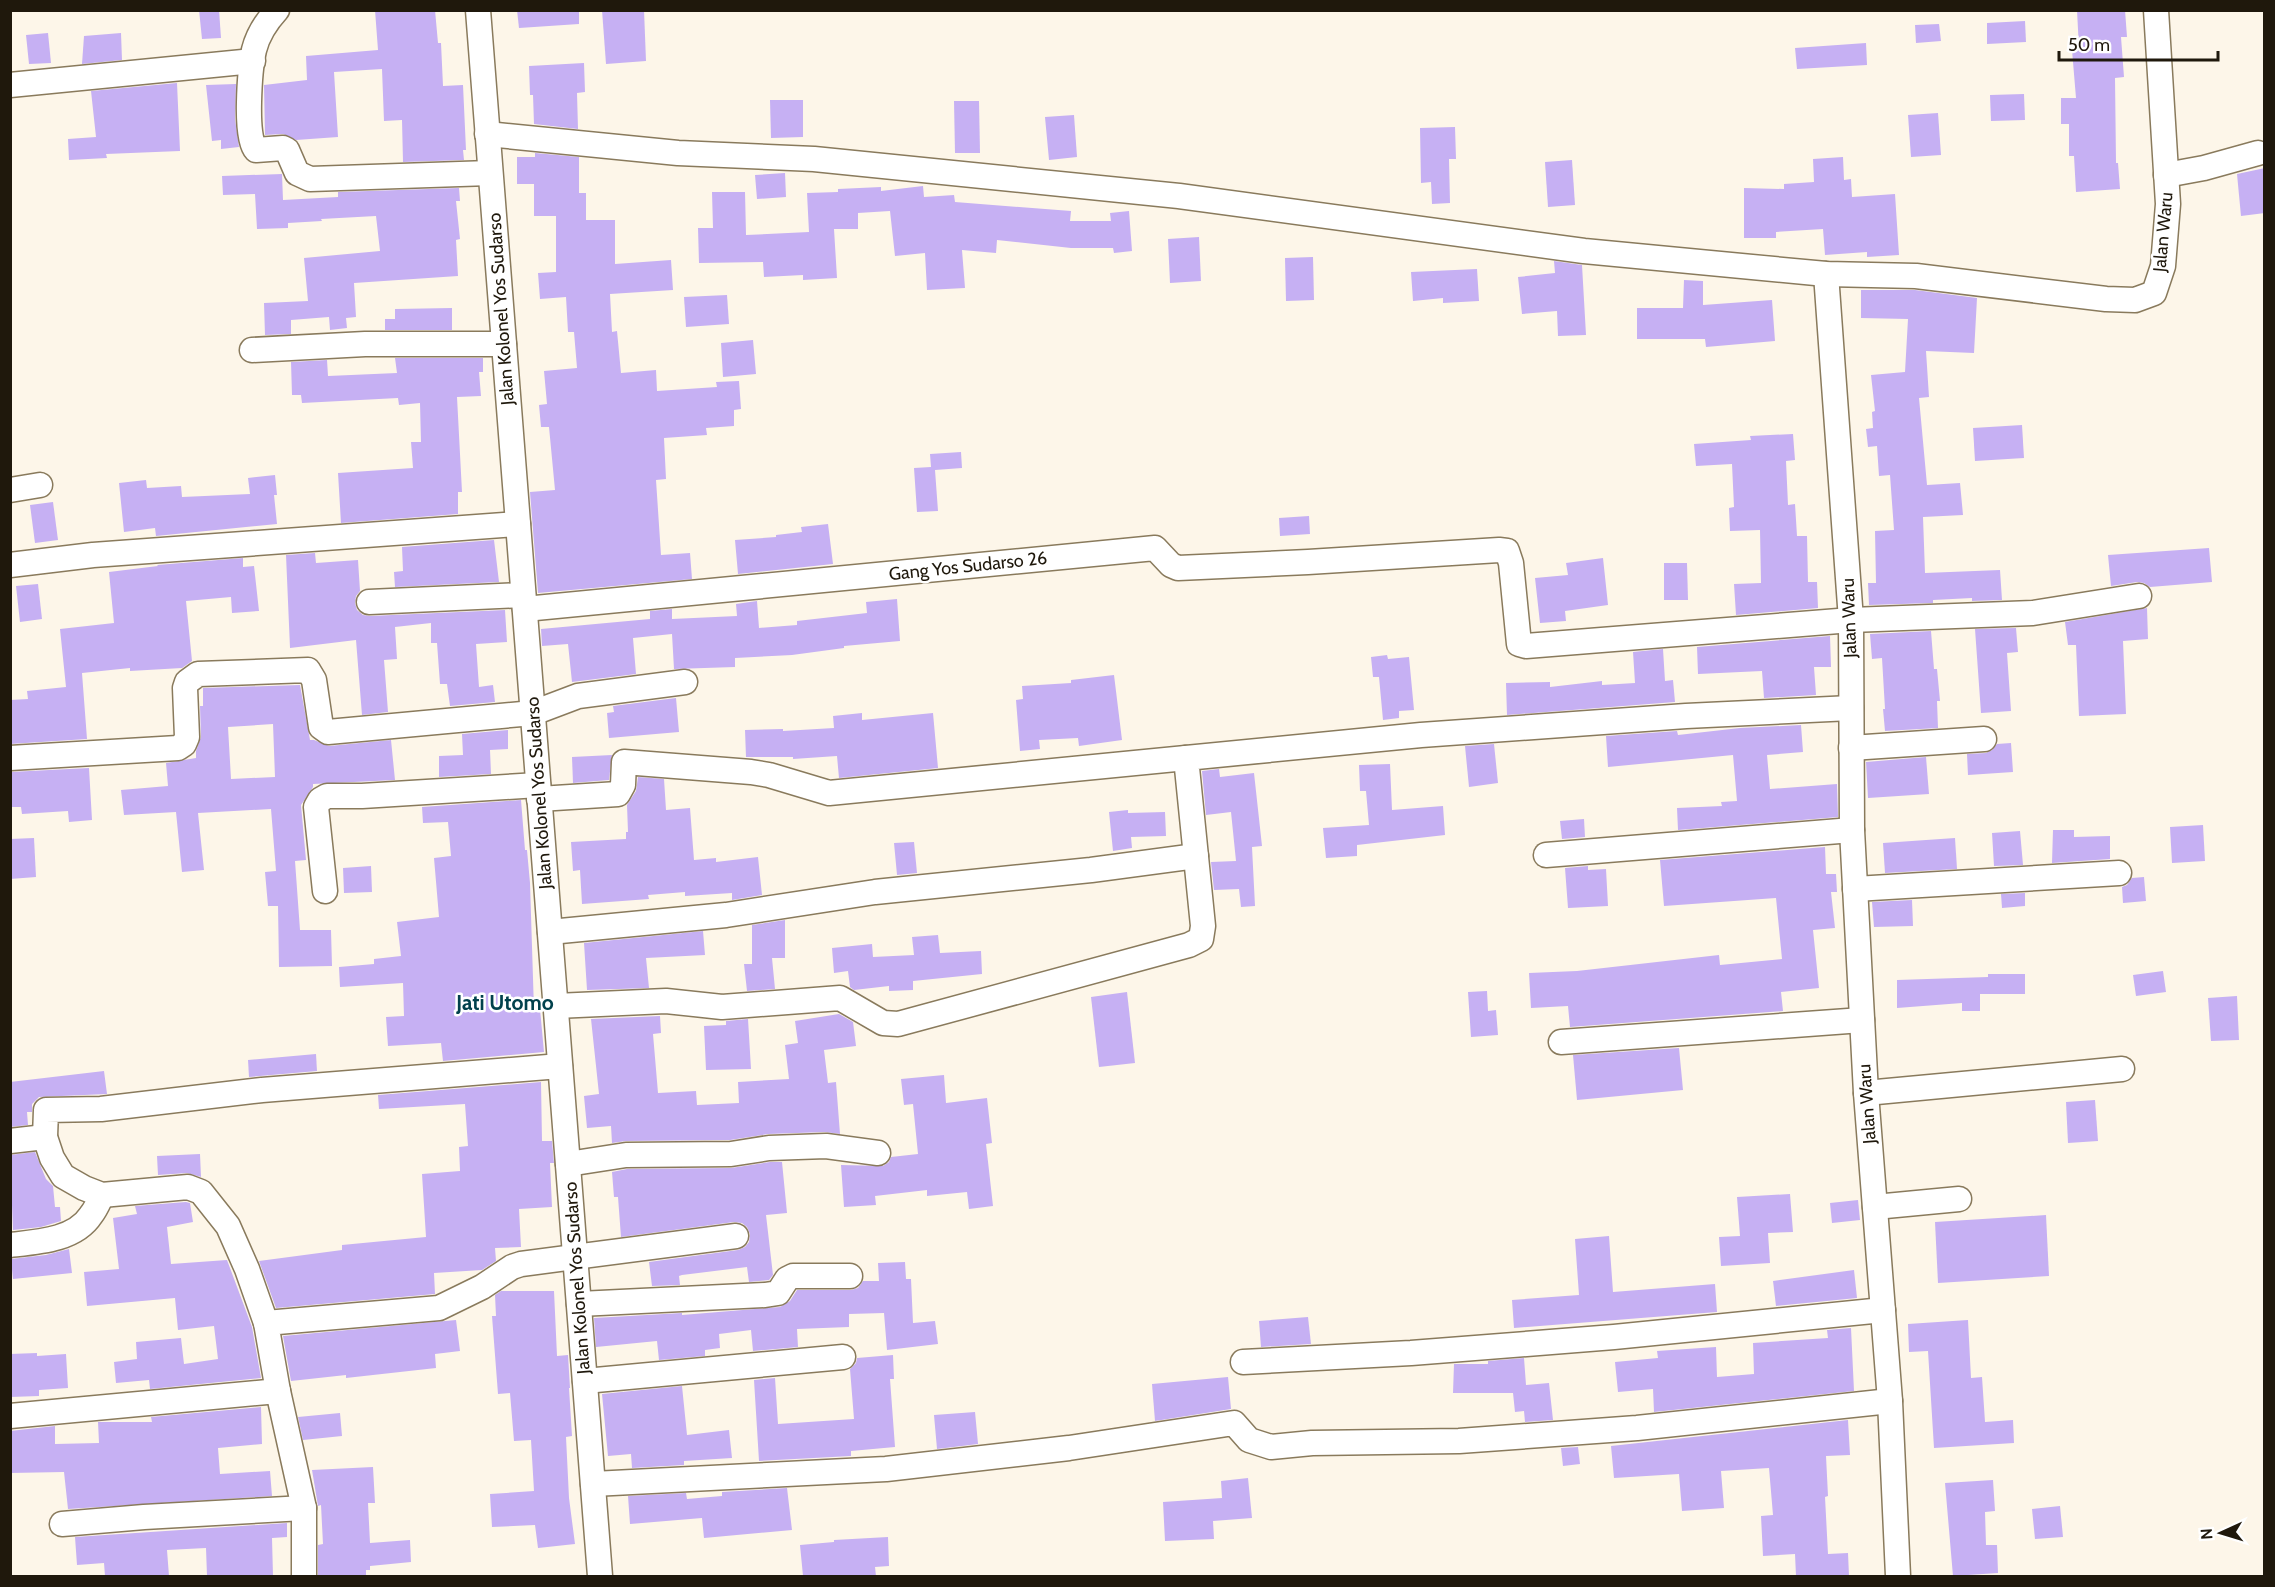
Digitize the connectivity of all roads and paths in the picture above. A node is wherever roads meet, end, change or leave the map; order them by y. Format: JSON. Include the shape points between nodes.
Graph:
{"nodes":[{"id":1,"x":277,"y":10,"type":"edge"},
{"id":2,"x":477,"y":10,"type":"edge"},
{"id":3,"x":2156,"y":10,"type":"edge"},
{"id":4,"x":253,"y":61,"type":"junction"},
{"id":5,"x":10,"y":85,"type":"edge"},
{"id":6,"x":487,"y":134,"type":"junction"},
{"id":7,"x":2258,"y":153,"type":"dead end"},
{"id":8,"x":490,"y":173,"type":"junction"},
{"id":9,"x":2166,"y":175,"type":"junction"},
{"id":10,"x":1826,"y":274,"type":"junction"},
{"id":11,"x":504,"y":344,"type":"junction"},
{"id":12,"x":252,"y":350,"type":"dead end"},
{"id":13,"x":40,"y":485,"type":"dead end"},
{"id":14,"x":10,"y":490,"type":"edge"},
{"id":15,"x":518,"y":524,"type":"junction"},
{"id":16,"x":10,"y":565,"type":"edge"},
{"id":17,"x":2139,"y":596,"type":"dead end"},
{"id":18,"x":369,"y":602,"type":"dead end"},
{"id":19,"x":524,"y":602,"type":"junction"},
{"id":20,"x":1851,"y":620,"type":"junction"},
{"id":21,"x":685,"y":682,"type":"dead end"},
{"id":22,"x":1851,"y":708,"type":"junction"},
{"id":23,"x":533,"y":712,"type":"junction"},
{"id":24,"x":1984,"y":739,"type":"dead end"},
{"id":25,"x":1851,"y":748,"type":"junction"},
{"id":26,"x":10,"y":758,"type":"edge"},
{"id":27,"x":1185,"y":758,"type":"junction"},
{"id":28,"x":538,"y":792,"type":"junction"},
{"id":29,"x":1852,"y":830,"type":"junction"},
{"id":30,"x":1546,"y":855,"type":"dead end"},
{"id":31,"x":1196,"y":856,"type":"junction"},
{"id":32,"x":2118,"y":873,"type":"dead end"},
{"id":33,"x":1855,"y":890,"type":"junction"},
{"id":34,"x":325,"y":891,"type":"dead end"},
{"id":35,"x":550,"y":932,"type":"junction"},
{"id":36,"x":556,"y":1006,"type":"junction"},
{"id":37,"x":1862,"y":1020,"type":"junction"},
{"id":38,"x":1561,"y":1042,"type":"dead end"},
{"id":39,"x":560,"y":1066,"type":"junction"},
{"id":40,"x":2122,"y":1069,"type":"dead end"},
{"id":41,"x":1866,"y":1093,"type":"junction"},
{"id":42,"x":45,"y":1137,"type":"junction"},
{"id":43,"x":10,"y":1141,"type":"edge"},
{"id":44,"x":878,"y":1153,"type":"dead end"},
{"id":45,"x":568,"y":1164,"type":"junction"},
{"id":46,"x":102,"y":1195,"type":"junction"},
{"id":47,"x":1959,"y":1199,"type":"dead end"},
{"id":48,"x":1875,"y":1207,"type":"junction"},
{"id":49,"x":736,"y":1236,"type":"dead end"},
{"id":50,"x":10,"y":1245,"type":"edge"},
{"id":51,"x":575,"y":1257,"type":"junction"},
{"id":52,"x":850,"y":1276,"type":"dead end"},
{"id":53,"x":579,"y":1304,"type":"junction"},
{"id":54,"x":1883,"y":1311,"type":"junction"},
{"id":55,"x":266,"y":1323,"type":"junction"},
{"id":56,"x":843,"y":1357,"type":"dead end"},
{"id":57,"x":1243,"y":1362,"type":"dead end"},
{"id":58,"x":585,"y":1382,"type":"junction"},
{"id":59,"x":278,"y":1391,"type":"junction"},
{"id":60,"x":1890,"y":1401,"type":"junction"},
{"id":61,"x":10,"y":1416,"type":"edge"},
{"id":62,"x":593,"y":1484,"type":"junction"},
{"id":63,"x":304,"y":1508,"type":"junction"},
{"id":64,"x":62,"y":1524,"type":"dead end"},
{"id":65,"x":304,"y":1576,"type":"edge"},
{"id":66,"x":600,"y":1576,"type":"edge"},
{"id":67,"x":1898,"y":1576,"type":"edge"}],
"edges":[{"from":1,"to":4,"type":"street","via":[[264,25]]},
{"from":2,"to":6,"type":"street","name":"Jalan Kolonel Yos Sudarso"},
{"from":3,"to":9,"type":"street","name":"Jalan Waru"},
{"from":4,"to":5,"type":"street"},
{"from":4,"to":8,"type":"street","via":[[248,97],[253,148],[287,150],[302,176],[374,178]]},
{"from":6,"to":8,"type":"street","name":"Jalan Kolonel Yos Sudarso"},
{"from":6,"to":10,"type":"street","via":[[678,153],[826,160],[1179,196],[1584,251]]},
{"from":7,"to":9,"type":"street"},
{"from":8,"to":11,"type":"street","name":"Jalan Kolonel Yos Sudarso"},
{"from":9,"to":10,"type":"street","name":"Jalan Waru","via":[[2163,266],[2154,293],[2135,300],[1916,276]]},
{"from":10,"to":20,"type":"street","name":"Jalan Waru"},
{"from":11,"to":12,"type":"street","via":[[365,344]]},
{"from":11,"to":15,"type":"street","name":"Jalan Kolonel Yos Sudarso"},
{"from":13,"to":14,"type":"street"},
{"from":15,"to":16,"type":"street","via":[[93,555]]},
{"from":15,"to":19,"type":"street","name":"Jalan Kolonel Yos Sudarso"},
{"from":17,"to":20,"type":"street","via":[[2033,613]]},
{"from":18,"to":19,"type":"street","name":"Gang Yos Sudarso 26"},
{"from":19,"to":20,"type":"street","name":"Gang Yos Sudarso 26","via":[[1155,548],[1178,568],[1507,551],[1519,644],[1526,646]]},
{"from":19,"to":23,"type":"street","name":"Jalan Kolonel Yos Sudarso"},
{"from":20,"to":22,"type":"street","name":"Jalan Waru"},
{"from":21,"to":23,"type":"street","via":[[578,696]]},
{"from":22,"to":25,"type":"street","name":"Jalan Waru"},
{"from":22,"to":27,"type":"street","via":[[1421,735]]},
{"from":23,"to":26,"type":"street","via":[[328,732],[321,727],[314,680],[308,670],[198,674],[185,688],[187,737],[178,748]]},
{"from":23,"to":28,"type":"street","name":"Jalan Kolonel Yos Sudarso"},
{"from":24,"to":25,"type":"street"},
{"from":25,"to":29,"type":"street","name":"Jalan Waru"},
{"from":27,"to":28,"type":"street","via":[[829,793],[751,772],[624,762],[623,785],[618,794]]},
{"from":27,"to":31,"type":"street"},
{"from":28,"to":34,"type":"street","via":[[327,796],[316,807]]},
{"from":28,"to":35,"type":"street","name":"Jalan Kolonel Yos Sudarso"},
{"from":29,"to":30,"type":"street"},
{"from":29,"to":33,"type":"street","name":"Jalan Waru"},
{"from":31,"to":35,"type":"street","via":[[875,892],[726,915]]},
{"from":31,"to":36,"type":"street","via":[[1201,939],[898,1024],[883,1023],[840,998],[722,1007],[666,1001]]},
{"from":32,"to":33,"type":"street"},
{"from":33,"to":37,"type":"street","name":"Jalan Waru"},
{"from":35,"to":36,"type":"street","name":"Jalan Kolonel Yos Sudarso"},
{"from":36,"to":39,"type":"street","name":"Jalan Kolonel Yos Sudarso"},
{"from":37,"to":38,"type":"street"},
{"from":37,"to":41,"type":"street","name":"Jalan Waru"},
{"from":39,"to":42,"type":"street","via":[[262,1090],[101,1109],[51,1109],[46,1110]]},
{"from":39,"to":45,"type":"street","name":"Jalan Kolonel Yos Sudarso"},
{"from":40,"to":41,"type":"street"},
{"from":41,"to":48,"type":"street","name":"Jalan Waru"},
{"from":42,"to":43,"type":"street"},
{"from":42,"to":46,"type":"street","via":[[63,1176]]},
{"from":44,"to":45,"type":"street","via":[[826,1146],[769,1148],[731,1154],[626,1155]]},
{"from":45,"to":51,"type":"street","name":"Jalan Kolonel Yos Sudarso"},
{"from":46,"to":50,"type":"street","via":[[91,1217],[71,1233]]},
{"from":46,"to":55,"type":"street","via":[[188,1187],[201,1192],[228,1226]]},
{"from":47,"to":48,"type":"street"},
{"from":48,"to":54,"type":"street","name":"Jalan Waru"},
{"from":49,"to":51,"type":"street"},
{"from":51,"to":53,"type":"street","name":"Jalan Kolonel Yos Sudarso"},
{"from":51,"to":55,"type":"street","via":[[512,1267],[440,1308]]},
{"from":52,"to":53,"type":"street","via":[[793,1276],[778,1293],[765,1295]]},
{"from":53,"to":58,"type":"street","name":"Jalan Kolonel Yos Sudarso"},
{"from":54,"to":57,"type":"street","via":[[1614,1337]]},
{"from":54,"to":60,"type":"street","name":"Jalan Waru"},
{"from":55,"to":59,"type":"street"},
{"from":56,"to":58,"type":"street"},
{"from":58,"to":62,"type":"street","name":"Jalan Kolonel Yos Sudarso"},
{"from":59,"to":61,"type":"street"},
{"from":59,"to":63,"type":"street"},
{"from":60,"to":62,"type":"street","via":[[1637,1428],[1459,1441],[1271,1447],[1249,1440],[1234,1424],[886,1469]]},
{"from":60,"to":67,"type":"street","name":"Jalan Waru"},
{"from":62,"to":66,"type":"street","name":"Jalan Kolonel Yos Sudarso"},
{"from":63,"to":64,"type":"street"},
{"from":63,"to":65,"type":"street"}]}
